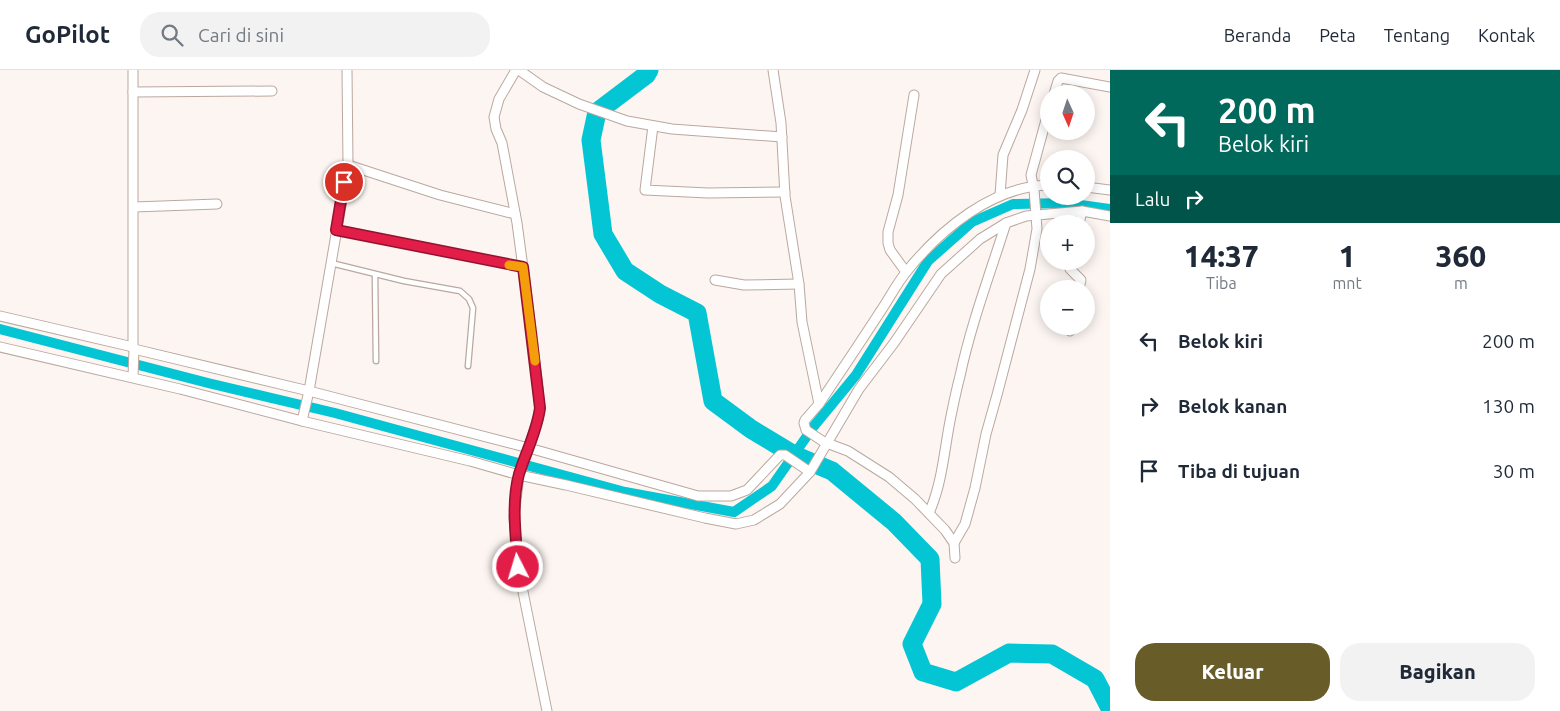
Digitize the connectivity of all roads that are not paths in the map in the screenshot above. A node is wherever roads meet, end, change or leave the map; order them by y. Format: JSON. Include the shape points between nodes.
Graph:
{"nodes":[{"id":1,"x":133,"y":70,"type":"edge"},
{"id":2,"x":347,"y":70,"type":"edge"},
{"id":3,"x":518,"y":70,"type":"edge"},
{"id":4,"x":773,"y":70,"type":"edge"},
{"id":5,"x":1035,"y":70,"type":"edge"},
{"id":6,"x":1062,"y":74,"type":"edge"},
{"id":7,"x":1110,"y":87,"type":"edge"},
{"id":8,"x":272,"y":91,"type":"dead end"},
{"id":9,"x":133,"y":92,"type":"junction"},
{"id":10,"x":914,"y":95,"type":"dead end"},
{"id":11,"x":654,"y":126,"type":"junction"},
{"id":12,"x":782,"y":137,"type":"junction"},
{"id":13,"x":1041,"y":140,"type":"edge"},
{"id":14,"x":348,"y":164,"type":"junction"},
{"id":15,"x":1040,"y":186,"type":"edge"},
{"id":16,"x":1033,"y":187,"type":"junction"},
{"id":17,"x":1095,"y":188,"type":"edge"},
{"id":18,"x":1110,"y":190,"type":"edge"},
{"id":19,"x":785,"y":192,"type":"junction"},
{"id":20,"x":1000,"y":195,"type":"junction"},
{"id":21,"x":217,"y":204,"type":"dead end"},
{"id":22,"x":134,"y":207,"type":"junction"},
{"id":23,"x":1036,"y":212,"type":"junction"},
{"id":24,"x":1082,"y":212,"type":"junction"},
{"id":25,"x":515,"y":214,"type":"junction"},
{"id":26,"x":1081,"y":215,"type":"edge"},
{"id":27,"x":1110,"y":216,"type":"edge"},
{"id":28,"x":1006,"y":223,"type":"junction"},
{"id":29,"x":336,"y":230,"type":"junction"},
{"id":30,"x":331,"y":263,"type":"junction"},
{"id":31,"x":523,"y":267,"type":"junction"},
{"id":32,"x":1071,"y":270,"type":"edge"},
{"id":33,"x":906,"y":272,"type":"junction"},
{"id":34,"x":375,"y":274,"type":"junction"},
{"id":35,"x":715,"y":280,"type":"dead end"},
{"id":36,"x":1080,"y":280,"type":"edge"},
{"id":37,"x":799,"y":284,"type":"junction"},
{"id":38,"x":0,"y":316,"type":"edge"},
{"id":39,"x":0,"y":347,"type":"edge"},
{"id":40,"x":134,"y":350,"type":"junction"},
{"id":41,"x":376,"y":361,"type":"dead end"},
{"id":42,"x":468,"y":366,"type":"dead end"},
{"id":43,"x":133,"y":374,"type":"junction"},
{"id":44,"x":308,"y":393,"type":"junction"},
{"id":45,"x":819,"y":404,"type":"junction"},
{"id":46,"x":302,"y":419,"type":"junction"},
{"id":47,"x":825,"y":445,"type":"junction"},
{"id":48,"x":528,"y":451,"type":"junction"},
{"id":49,"x":812,"y":470,"type":"junction"},
{"id":50,"x":520,"y":473,"type":"junction"},
{"id":51,"x":929,"y":513,"type":"junction"},
{"id":52,"x":954,"y":543,"type":"junction"},
{"id":53,"x":955,"y":558,"type":"dead end"},
{"id":54,"x":547,"y":711,"type":"edge"}],
"edges":[{"from":1,"to":9,"type":"street"},
{"from":2,"to":14,"type":"street"},
{"from":3,"to":11,"type":"street","via":[[543,87],[591,109]]},
{"from":3,"to":25,"type":"street","via":[[499,99],[494,117]]},
{"from":4,"to":12,"type":"street"},
{"from":5,"to":20,"type":"street","via":[[1002,155]]},
{"from":6,"to":7,"type":"street"},
{"from":8,"to":9,"type":"street"},
{"from":9,"to":22,"type":"street"},
{"from":10,"to":33,"type":"street","via":[[898,195],[888,232],[890,250]]},
{"from":11,"to":12,"type":"street"},
{"from":11,"to":19,"type":"street","via":[[645,190],[708,194]]},
{"from":12,"to":19,"type":"street"},
{"from":13,"to":16,"type":"street","via":[[1031,175]]},
{"from":14,"to":25,"type":"street","via":[[440,195]]},
{"from":14,"to":29,"type":"street"},
{"from":15,"to":16,"type":"street"},
{"from":16,"to":20,"type":"street"},
{"from":16,"to":23,"type":"street"},
{"from":17,"to":18,"type":"street"},
{"from":19,"to":37,"type":"street"},
{"from":20,"to":33,"type":"street","via":[[954,225]]},
{"from":21,"to":22,"type":"street"},
{"from":22,"to":40,"type":"street"},
{"from":23,"to":24,"type":"street"},
{"from":23,"to":28,"type":"street"},
{"from":23,"to":52,"type":"street","via":[[1037,228],[1030,269],[965,524]]},
{"from":24,"to":26,"type":"street"},
{"from":24,"to":27,"type":"street"},
{"from":25,"to":31,"type":"street"},
{"from":28,"to":47,"type":"street","via":[[980,239],[941,274],[859,388]]},
{"from":28,"to":51,"type":"street","via":[[960,373],[945,458]]},
{"from":29,"to":30,"type":"street"},
{"from":29,"to":31,"type":"lane"},
{"from":30,"to":34,"type":"lane"},
{"from":30,"to":44,"type":"street"},
{"from":31,"to":48,"type":"street","via":[[540,408]]},
{"from":32,"to":36,"type":"street"},
{"from":33,"to":45,"type":"street"},
{"from":34,"to":41,"type":"lane"},
{"from":34,"to":42,"type":"lane","via":[[460,291],[469,299],[473,308]]},
{"from":35,"to":37,"type":"street","via":[[744,285]]},
{"from":37,"to":45,"type":"street","via":[[802,322]]},
{"from":38,"to":40,"type":"street"},
{"from":39,"to":43,"type":"street"},
{"from":40,"to":43,"type":"street"},
{"from":40,"to":44,"type":"street"},
{"from":43,"to":46,"type":"street"},
{"from":44,"to":46,"type":"street"},
{"from":44,"to":48,"type":"street"},
{"from":45,"to":47,"type":"street","via":[[804,423],[806,430]]},
{"from":46,"to":50,"type":"street"},
{"from":47,"to":49,"type":"street"},
{"from":47,"to":51,"type":"street","via":[[848,451],[889,477]]},
{"from":48,"to":49,"type":"street","via":[[698,496],[731,496],[747,490],[780,455]]},
{"from":48,"to":50,"type":"street"},
{"from":49,"to":50,"type":"street","via":[[780,504],[754,520],[736,524]]},
{"from":50,"to":54,"type":"street","via":[[514,517],[518,567]]},
{"from":51,"to":52,"type":"street"},
{"from":52,"to":53,"type":"street"}]}
